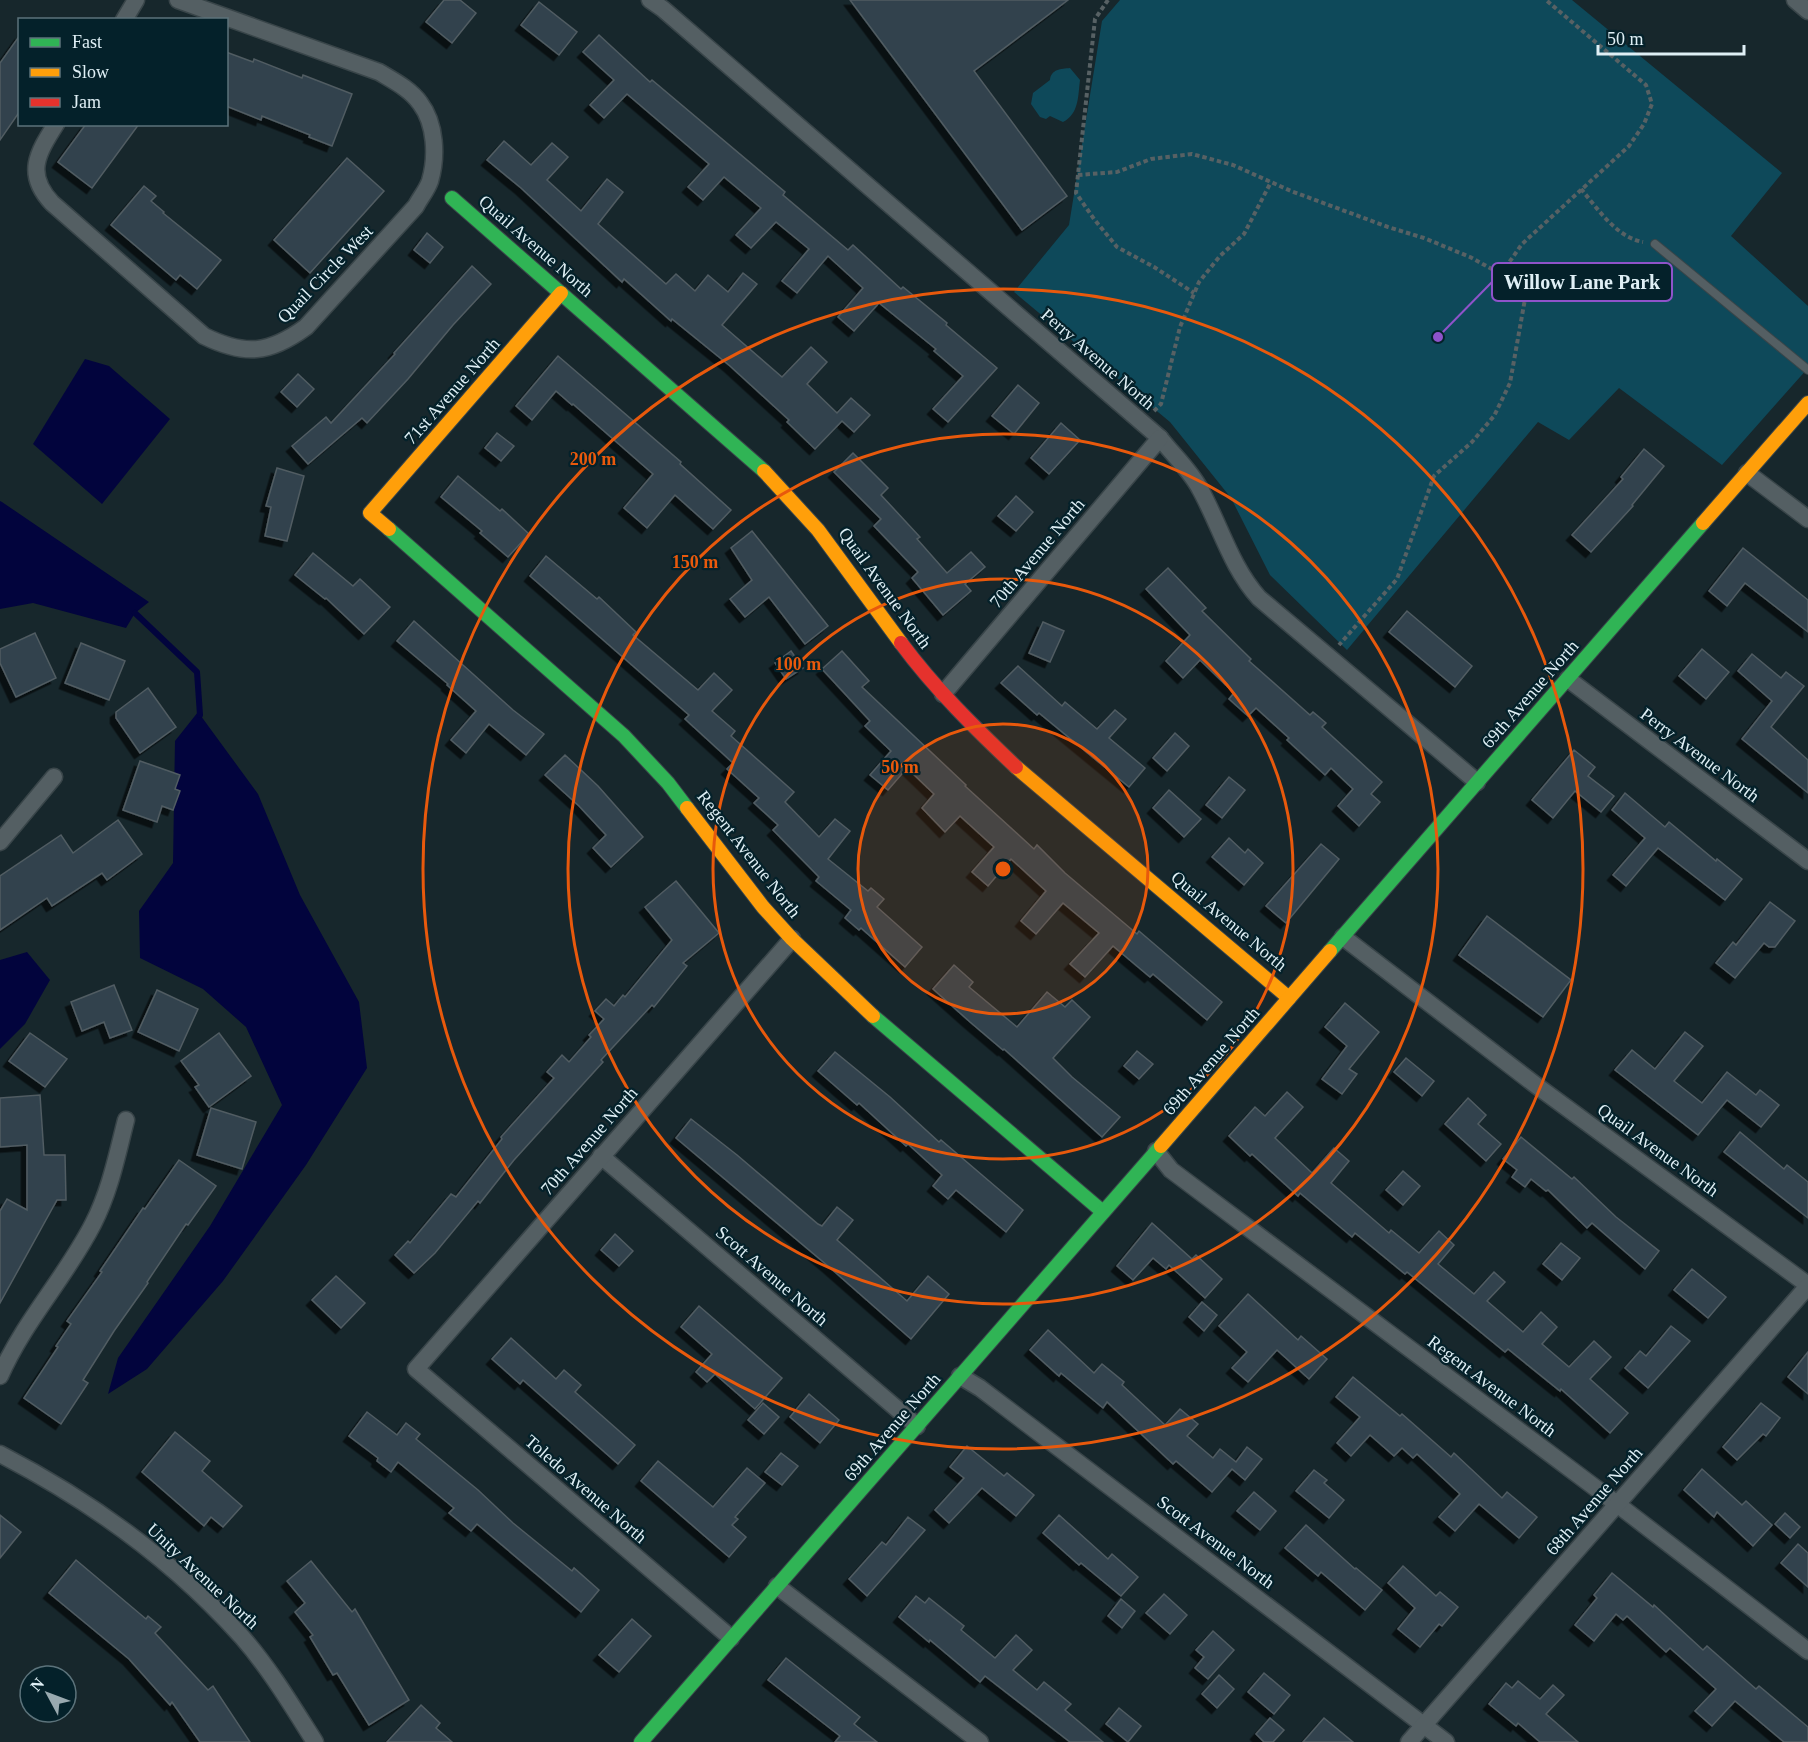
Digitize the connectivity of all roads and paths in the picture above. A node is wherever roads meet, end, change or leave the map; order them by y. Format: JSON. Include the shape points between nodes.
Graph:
{"nodes":[{"id":1,"x":136,"y":0,"type":"edge"},
{"id":2,"x":178,"y":0,"type":"edge"},
{"id":3,"x":650,"y":0,"type":"edge"},
{"id":4,"x":1108,"y":0,"type":"edge"},
{"id":5,"x":1546,"y":0,"type":"edge"},
{"id":6,"x":1795,"y":0,"type":"edge"},
{"id":7,"x":1808,"y":11,"type":"edge"},
{"id":8,"x":125,"y":18,"type":"edge"},
{"id":9,"x":55,"y":126,"type":"edge"},
{"id":10,"x":1078,"y":175,"type":"junction"},
{"id":11,"x":1271,"y":182,"type":"junction"},
{"id":12,"x":1581,"y":189,"type":"junction"},
{"id":13,"x":452,"y":198,"type":"dead end"},
{"id":14,"x":1655,"y":244,"type":"joint"},
{"id":15,"x":1501,"y":274,"type":"junction"},
{"id":16,"x":561,"y":293,"type":"junction"},
{"id":17,"x":1194,"y":293,"type":"junction"},
{"id":18,"x":1808,"y":370,"type":"edge"},
{"id":19,"x":1808,"y":403,"type":"edge"},
{"id":20,"x":1143,"y":423,"type":"junction"},
{"id":21,"x":1160,"y":438,"type":"junction"},
{"id":22,"x":1747,"y":473,"type":"junction"},
{"id":23,"x":370,"y":513,"type":"joint"},
{"id":24,"x":1808,"y":519,"type":"edge"},
{"id":25,"x":1329,"y":657,"type":"junction"},
{"id":26,"x":1568,"y":679,"type":"junction"},
{"id":27,"x":943,"y":694,"type":"junction"},
{"id":28,"x":54,"y":777,"type":"dead end"},
{"id":29,"x":1477,"y":782,"type":"junction"},
{"id":30,"x":0,"y":842,"type":"edge"},
{"id":31,"x":1808,"y":861,"type":"edge"},
{"id":32,"x":1343,"y":937,"type":"junction"},
{"id":33,"x":792,"y":939,"type":"junction"},
{"id":34,"x":1289,"y":998,"type":"junction"},
{"id":35,"x":126,"y":1120,"type":"dead end"},
{"id":36,"x":1156,"y":1151,"type":"junction"},
{"id":37,"x":601,"y":1156,"type":"junction"},
{"id":38,"x":1103,"y":1212,"type":"junction"},
{"id":39,"x":1808,"y":1285,"type":"edge"},
{"id":40,"x":416,"y":1369,"type":"joint"},
{"id":41,"x":0,"y":1376,"type":"edge"},
{"id":42,"x":960,"y":1376,"type":"junction"},
{"id":43,"x":917,"y":1426,"type":"junction"},
{"id":44,"x":0,"y":1454,"type":"edge"},
{"id":45,"x":1617,"y":1504,"type":"junction"},
{"id":46,"x":777,"y":1586,"type":"junction"},
{"id":47,"x":731,"y":1638,"type":"junction"},
{"id":48,"x":1808,"y":1651,"type":"edge"},
{"id":49,"x":1424,"y":1725,"type":"junction"},
{"id":50,"x":315,"y":1742,"type":"edge"},
{"id":51,"x":640,"y":1742,"type":"edge"},
{"id":52,"x":980,"y":1742,"type":"edge"},
{"id":53,"x":1409,"y":1742,"type":"edge"},
{"id":54,"x":1446,"y":1742,"type":"edge"}],
"edges":[{"from":1,"to":8,"type":"street"},
{"from":2,"to":9,"type":"street","name":"Quail Circle West","via":[[379,72],[402,85],[421,104],[432,130],[435,156],[429,183],[416,206],[306,327],[267,349],[245,350],[204,336],[42,192],[36,178],[37,162]]},
{"from":3,"to":20,"type":"street","name":"Perry Avenue North"},
{"from":4,"to":10,"type":"path","via":[[1095,19]]},
{"from":5,"to":12,"type":"path","via":[[1646,85],[1652,104],[1629,146]]},
{"from":6,"to":7,"type":"street"},
{"from":10,"to":11,"type":"path","via":[[1117,172],[1152,159],[1192,154],[1233,165]]},
{"from":10,"to":17,"type":"path","via":[[1076,193],[1117,247]]},
{"from":11,"to":15,"type":"path","via":[[1424,238]]},
{"from":11,"to":17,"type":"path","via":[[1244,234],[1220,256]]},
{"from":12,"to":14,"type":"path","via":[[1610,223],[1630,239]]},
{"from":12,"to":15,"type":"path","via":[[1522,244]]},
{"from":13,"to":16,"type":"street","name":"Quail Avenue North"},
{"from":14,"to":18,"type":"lane"},
{"from":15,"to":25,"type":"path","via":[[1510,279],[1525,299],[1510,383],[1494,416],[1434,476],[1397,579]]},
{"from":16,"to":23,"type":"street","name":"71st Avenue North"},
{"from":16,"to":27,"type":"street","name":"Quail Avenue North","via":[[775,482],[818,530]]},
{"from":17,"to":20,"type":"path","via":[[1180,327],[1161,404]]},
{"from":19,"to":22,"type":"street","name":"69th Avenue North"},
{"from":20,"to":21,"type":"street","name":"Perry Avenue North"},
{"from":21,"to":25,"type":"street","name":"Perry Avenue North","via":[[1199,486],[1247,585]]},
{"from":21,"to":27,"type":"street","name":"70th Avenue North"},
{"from":22,"to":24,"type":"street"},
{"from":22,"to":26,"type":"street","name":"69th Avenue North"},
{"from":23,"to":33,"type":"street","name":"Regent Avenue North","via":[[624,736],[668,783]]},
{"from":25,"to":29,"type":"street","name":"Perry Avenue North"},
{"from":26,"to":29,"type":"street","name":"69th Avenue North"},
{"from":26,"to":31,"type":"street","name":"Perry Avenue North"},
{"from":27,"to":34,"type":"street","name":"Quail Avenue North","via":[[1020,770]]},
{"from":28,"to":30,"type":"street"},
{"from":29,"to":32,"type":"street","name":"69th Avenue North"},
{"from":32,"to":34,"type":"street","name":"69th Avenue North"},
{"from":32,"to":39,"type":"street","name":"Quail Avenue North","via":[[1537,1086]]},
{"from":33,"to":37,"type":"street","name":"70th Avenue North"},
{"from":33,"to":38,"type":"street","name":"Regent Avenue North","via":[[871,1014]]},
{"from":34,"to":36,"type":"street","name":"69th Avenue North"},
{"from":35,"to":41,"type":"street","via":[[106,1197],[97,1216],[8,1356]]},
{"from":36,"to":38,"type":"street","name":"69th Avenue North"},
{"from":36,"to":45,"type":"street","name":"Regent Avenue North","via":[[1171,1170]]},
{"from":37,"to":40,"type":"street","name":"70th Avenue North"},
{"from":37,"to":43,"type":"street","name":"Scott Avenue North"},
{"from":38,"to":42,"type":"street","name":"69th Avenue North"},
{"from":39,"to":45,"type":"street","name":"68th Avenue North"},
{"from":40,"to":47,"type":"street","name":"Toledo Avenue North"},
{"from":42,"to":43,"type":"street","name":"69th Avenue North"},
{"from":42,"to":49,"type":"street","name":"Scott Avenue North"},
{"from":43,"to":46,"type":"street","name":"69th Avenue North"},
{"from":44,"to":50,"type":"street","name":"Unity Avenue North","via":[[67,1491],[158,1555],[242,1638]]},
{"from":45,"to":48,"type":"street","name":"Regent Avenue North"},
{"from":45,"to":49,"type":"street","name":"68th Avenue North"},
{"from":46,"to":47,"type":"street","name":"69th Avenue North"},
{"from":46,"to":52,"type":"street"},
{"from":47,"to":51,"type":"street","name":"69th Avenue North"},
{"from":49,"to":53,"type":"street","name":"68th Avenue North"},
{"from":49,"to":54,"type":"street","name":"Scott Avenue North"}]}
